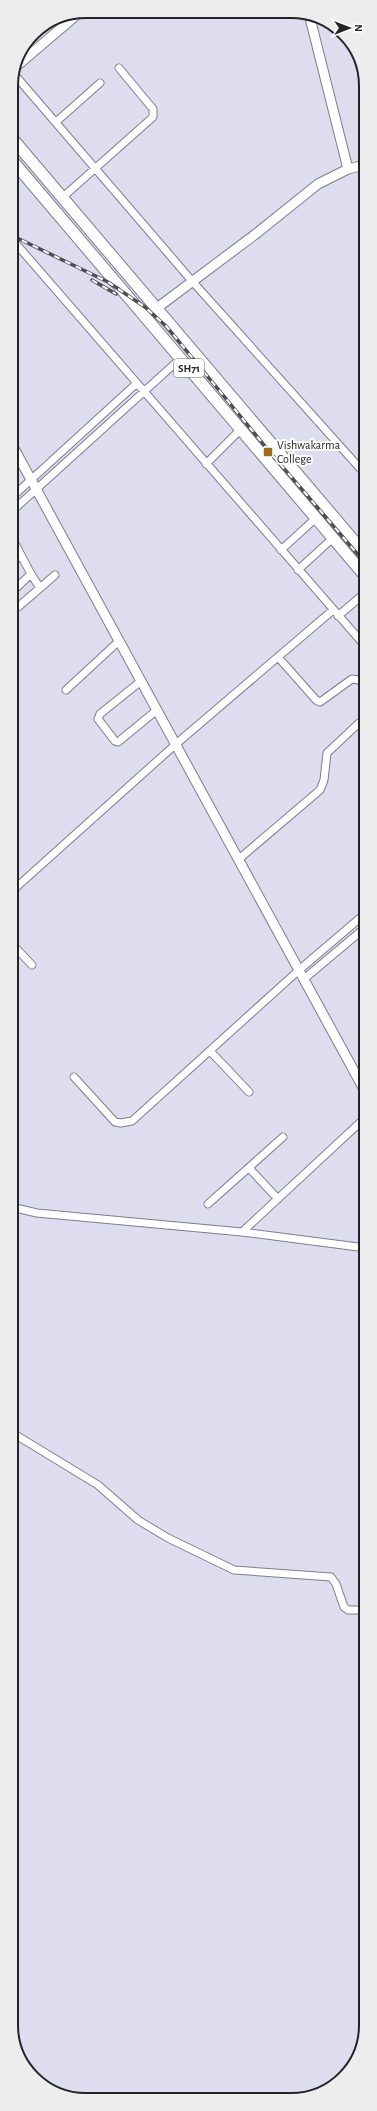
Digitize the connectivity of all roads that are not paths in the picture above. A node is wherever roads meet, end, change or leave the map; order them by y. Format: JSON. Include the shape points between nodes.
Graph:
{"nodes":[{"id":1,"x":71,"y":20,"type":"edge"},
{"id":2,"x":312,"y":22,"type":"edge"},
{"id":3,"x":23,"y":60,"type":"edge"},
{"id":4,"x":119,"y":68,"type":"dead end"},
{"id":5,"x":18,"y":79,"type":"edge"},
{"id":6,"x":100,"y":83,"type":"dead end"},
{"id":7,"x":56,"y":122,"type":"junction"},
{"id":8,"x":18,"y":145,"type":"edge"},
{"id":9,"x":359,"y":166,"type":"edge"},
{"id":10,"x":18,"y":167,"type":"edge"},
{"id":11,"x":96,"y":169,"type":"junction"},
{"id":12,"x":348,"y":169,"type":"junction"},
{"id":13,"x":63,"y":197,"type":"junction"},
{"id":14,"x":18,"y":246,"type":"edge"},
{"id":15,"x":192,"y":281,"type":"junction"},
{"id":16,"x":157,"y":308,"type":"junction"},
{"id":17,"x":181,"y":358,"type":"junction"},
{"id":18,"x":137,"y":383,"type":"junction"},
{"id":19,"x":144,"y":392,"type":"junction"},
{"id":20,"x":241,"y":429,"type":"junction"},
{"id":21,"x":18,"y":456,"type":"edge"},
{"id":22,"x":206,"y":464,"type":"junction"},
{"id":23,"x":359,"y":468,"type":"edge"},
{"id":24,"x":31,"y":480,"type":"junction"},
{"id":25,"x":36,"y":489,"type":"junction"},
{"id":26,"x":18,"y":492,"type":"edge"},
{"id":27,"x":18,"y":506,"type":"edge"},
{"id":28,"x":316,"y":518,"type":"junction"},
{"id":29,"x":333,"y":538,"type":"junction"},
{"id":30,"x":359,"y":546,"type":"edge"},
{"id":31,"x":18,"y":549,"type":"edge"},
{"id":32,"x":281,"y":550,"type":"junction"},
{"id":33,"x":21,"y":555,"type":"junction"},
{"id":34,"x":18,"y":558,"type":"edge"},
{"id":35,"x":359,"y":569,"type":"edge"},
{"id":36,"x":298,"y":570,"type":"junction"},
{"id":37,"x":31,"y":574,"type":"junction"},
{"id":38,"x":55,"y":575,"type":"dead end"},
{"id":39,"x":18,"y":586,"type":"edge"},
{"id":40,"x":40,"y":588,"type":"junction"},
{"id":41,"x":359,"y":598,"type":"edge"},
{"id":42,"x":18,"y":607,"type":"edge"},
{"id":43,"x":332,"y":610,"type":"junction"},
{"id":44,"x":338,"y":616,"type":"junction"},
{"id":45,"x":359,"y":639,"type":"edge"},
{"id":46,"x":119,"y":641,"type":"junction"},
{"id":47,"x":278,"y":657,"type":"junction"},
{"id":48,"x":359,"y":680,"type":"edge"},
{"id":49,"x":141,"y":681,"type":"junction"},
{"id":50,"x":66,"y":690,"type":"dead end"},
{"id":51,"x":157,"y":710,"type":"junction"},
{"id":52,"x":359,"y":724,"type":"dead end"},
{"id":53,"x":176,"y":744,"type":"junction"},
{"id":54,"x":239,"y":859,"type":"junction"},
{"id":55,"x":18,"y":886,"type":"edge"},
{"id":56,"x":359,"y":919,"type":"edge"},
{"id":57,"x":359,"y":933,"type":"edge"},
{"id":58,"x":18,"y":950,"type":"edge"},
{"id":59,"x":32,"y":965,"type":"dead end"},
{"id":60,"x":299,"y":970,"type":"junction"},
{"id":61,"x":304,"y":979,"type":"junction"},
{"id":62,"x":211,"y":1052,"type":"junction"},
{"id":63,"x":74,"y":1077,"type":"dead end"},
{"id":64,"x":359,"y":1080,"type":"edge"},
{"id":65,"x":249,"y":1092,"type":"dead end"},
{"id":66,"x":359,"y":1124,"type":"edge"},
{"id":67,"x":283,"y":1137,"type":"dead end"},
{"id":68,"x":249,"y":1168,"type":"junction"},
{"id":69,"x":278,"y":1199,"type":"junction"},
{"id":70,"x":208,"y":1204,"type":"dead end"},
{"id":71,"x":18,"y":1209,"type":"edge"},
{"id":72,"x":242,"y":1232,"type":"junction"},
{"id":73,"x":359,"y":1247,"type":"edge"},
{"id":74,"x":18,"y":1436,"type":"edge"},
{"id":75,"x":359,"y":1610,"type":"edge"}],
"edges":[{"from":1,"to":3,"type":"street"},
{"from":2,"to":12,"type":"street"},
{"from":4,"to":11,"type":"street","via":[[153,109],[154,115]]},
{"from":5,"to":7,"type":"street"},
{"from":6,"to":7,"type":"street"},
{"from":7,"to":11,"type":"street"},
{"from":8,"to":13,"type":"main road","number":"SH71"},
{"from":9,"to":12,"type":"street"},
{"from":10,"to":17,"type":"main road","number":"SH71"},
{"from":11,"to":13,"type":"street"},
{"from":11,"to":15,"type":"street"},
{"from":12,"to":15,"type":"street","via":[[318,184],[258,233]]},
{"from":13,"to":16,"type":"main road","number":"SH71"},
{"from":14,"to":18,"type":"street"},
{"from":15,"to":16,"type":"street"},
{"from":15,"to":23,"type":"street"},
{"from":16,"to":30,"type":"main road","number":"SH71"},
{"from":17,"to":19,"type":"street"},
{"from":17,"to":20,"type":"main road","number":"SH71"},
{"from":18,"to":19,"type":"street"},
{"from":18,"to":24,"type":"street"},
{"from":19,"to":22,"type":"street"},
{"from":19,"to":25,"type":"street"},
{"from":20,"to":22,"type":"street"},
{"from":20,"to":28,"type":"main road","number":"SH71"},
{"from":21,"to":24,"type":"street"},
{"from":22,"to":32,"type":"street"},
{"from":24,"to":25,"type":"street"},
{"from":24,"to":26,"type":"street"},
{"from":25,"to":27,"type":"street"},
{"from":25,"to":46,"type":"street"},
{"from":28,"to":29,"type":"main road","number":"SH71"},
{"from":28,"to":32,"type":"street"},
{"from":29,"to":35,"type":"main road","number":"SH71"},
{"from":29,"to":36,"type":"street"},
{"from":31,"to":33,"type":"street"},
{"from":32,"to":36,"type":"street"},
{"from":33,"to":34,"type":"street"},
{"from":33,"to":37,"type":"street"},
{"from":36,"to":43,"type":"street"},
{"from":37,"to":39,"type":"street"},
{"from":37,"to":40,"type":"street"},
{"from":38,"to":40,"type":"street"},
{"from":40,"to":42,"type":"street"},
{"from":41,"to":44,"type":"street"},
{"from":43,"to":44,"type":"street"},
{"from":43,"to":47,"type":"street"},
{"from":44,"to":45,"type":"street"},
{"from":46,"to":49,"type":"street"},
{"from":46,"to":50,"type":"street"},
{"from":47,"to":48,"type":"street","via":[[320,702],[352,679]]},
{"from":47,"to":53,"type":"street"},
{"from":49,"to":51,"type":"street"},
{"from":49,"to":51,"type":"street","via":[[100,714],[99,722],[118,742]]},
{"from":51,"to":53,"type":"street"},
{"from":52,"to":54,"type":"street","via":[[327,753],[324,780],[320,790]]},
{"from":53,"to":54,"type":"street"},
{"from":53,"to":55,"type":"street"},
{"from":54,"to":60,"type":"street"},
{"from":56,"to":60,"type":"street"},
{"from":57,"to":61,"type":"street"},
{"from":58,"to":59,"type":"street"},
{"from":60,"to":61,"type":"street"},
{"from":60,"to":62,"type":"street"},
{"from":61,"to":64,"type":"street"},
{"from":62,"to":63,"type":"street","via":[[132,1121],[126,1123],[116,1122],[110,1118]]},
{"from":62,"to":65,"type":"street"},
{"from":66,"to":69,"type":"street"},
{"from":67,"to":68,"type":"street"},
{"from":68,"to":69,"type":"street"},
{"from":68,"to":70,"type":"street"},
{"from":69,"to":72,"type":"street"},
{"from":71,"to":72,"type":"street","via":[[37,1213]]},
{"from":72,"to":73,"type":"street"},
{"from":74,"to":75,"type":"street","via":[[98,1485],[138,1520],[168,1538],[237,1571],[331,1577],[344,1607],[348,1610]]}]}
